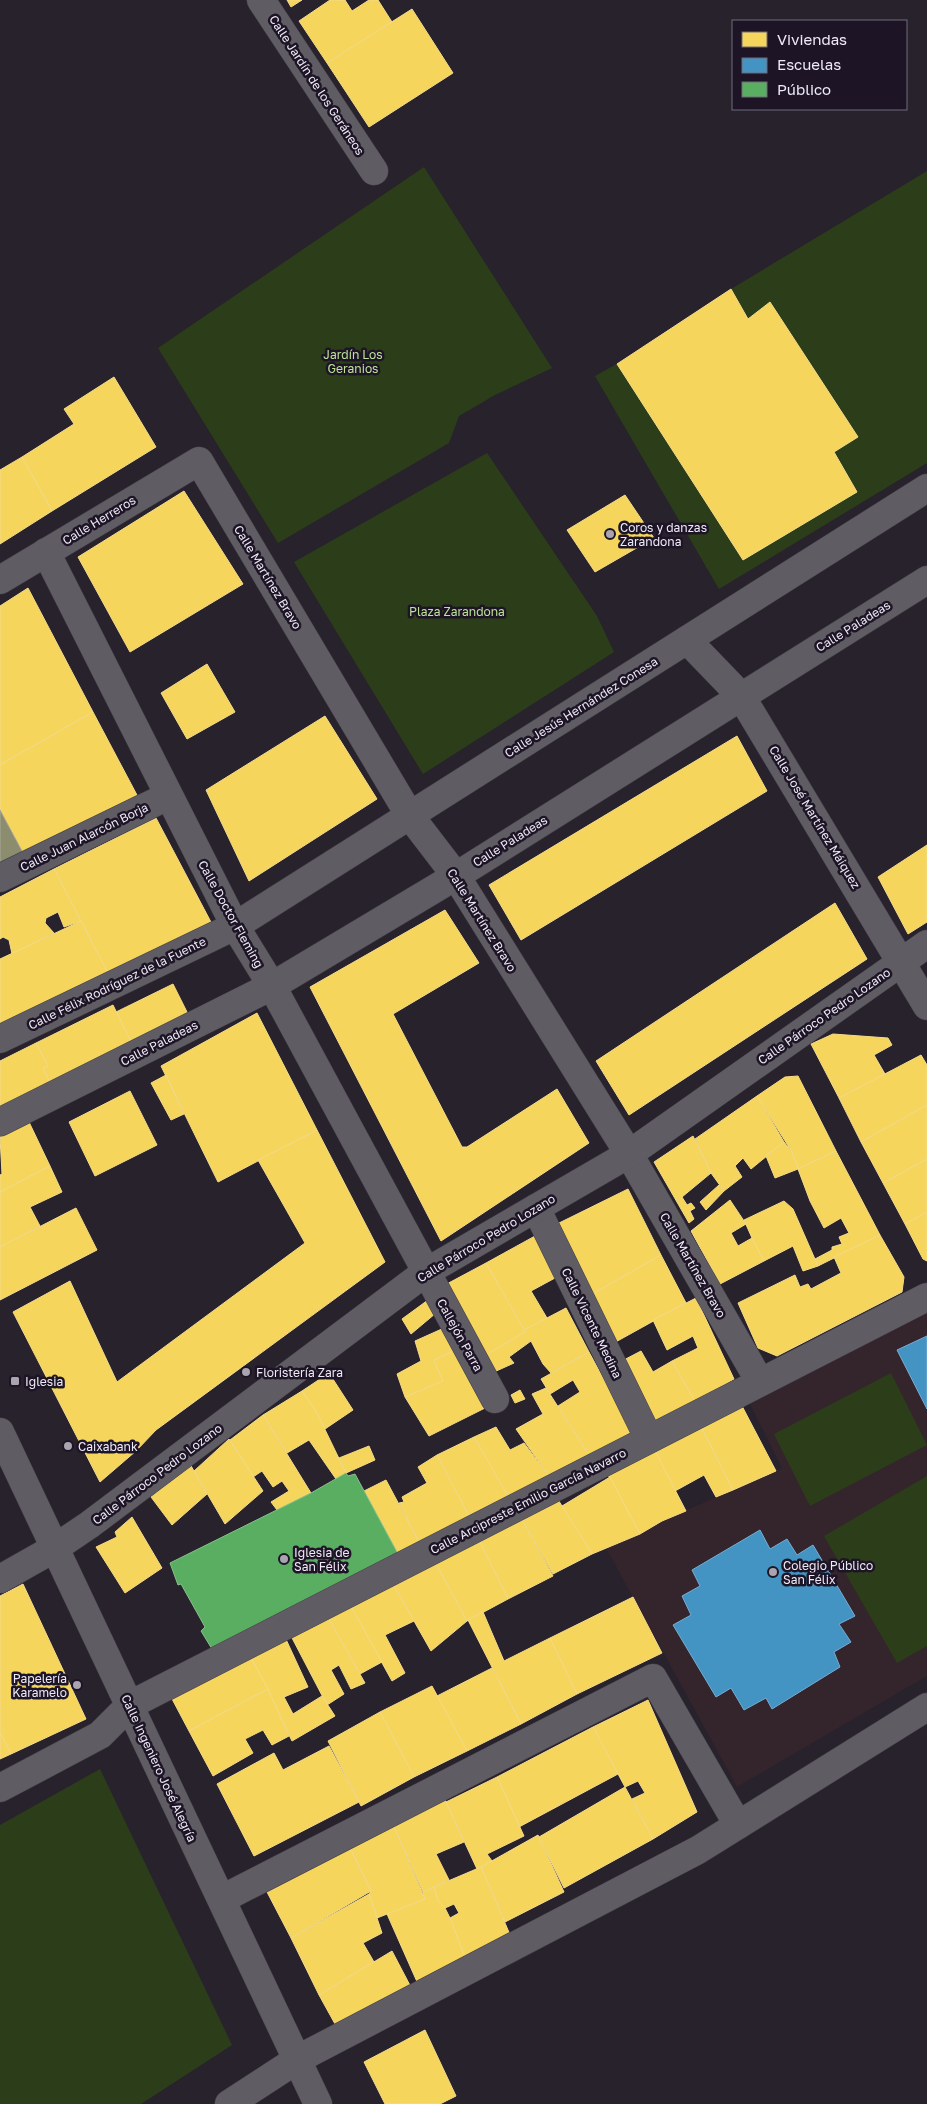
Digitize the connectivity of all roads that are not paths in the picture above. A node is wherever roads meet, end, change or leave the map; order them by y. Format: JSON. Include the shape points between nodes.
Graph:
{"nodes":[{"id":1,"x":261,"y":0,"type":"edge"},
{"id":2,"x":374,"y":171,"type":"dead end"},
{"id":3,"x":199,"y":461,"type":"joint"},
{"id":4,"x":927,"y":488,"type":"edge"},
{"id":5,"x":46,"y":552,"type":"junction"},
{"id":6,"x":0,"y":580,"type":"edge"},
{"id":7,"x":927,"y":580,"type":"edge"},
{"id":8,"x":687,"y":640,"type":"junction"},
{"id":9,"x":741,"y":696,"type":"junction"},
{"id":10,"x":168,"y":796,"type":"junction"},
{"id":11,"x":410,"y":816,"type":"junction"},
{"id":12,"x":456,"y":876,"type":"junction"},
{"id":13,"x":0,"y":878,"type":"edge"},
{"id":14,"x":235,"y":926,"type":"junction"},
{"id":15,"x":927,"y":944,"type":"edge"},
{"id":16,"x":901,"y":961,"type":"junction"},
{"id":17,"x":272,"y":986,"type":"junction"},
{"id":18,"x":927,"y":1006,"type":"edge"},
{"id":19,"x":0,"y":1039,"type":"edge"},
{"id":20,"x":0,"y":1122,"type":"edge"},
{"id":21,"x":629,"y":1154,"type":"junction"},
{"id":22,"x":536,"y":1208,"type":"junction"},
{"id":23,"x":426,"y":1272,"type":"junction"},
{"id":24,"x":927,"y":1297,"type":"edge"},
{"id":25,"x":760,"y":1382,"type":"junction"},
{"id":26,"x":495,"y":1399,"type":"dead end"},
{"id":27,"x":0,"y":1432,"type":"edge"},
{"id":28,"x":649,"y":1439,"type":"junction"},
{"id":29,"x":55,"y":1548,"type":"junction"},
{"id":30,"x":0,"y":1579,"type":"edge"},
{"id":31,"x":130,"y":1705,"type":"junction"},
{"id":32,"x":927,"y":1708,"type":"edge"},
{"id":33,"x":0,"y":1788,"type":"edge"},
{"id":34,"x":738,"y":1825,"type":"junction"},
{"id":35,"x":222,"y":1899,"type":"junction"},
{"id":36,"x":298,"y":2059,"type":"junction"},
{"id":37,"x":228,"y":2104,"type":"edge"},
{"id":38,"x":318,"y":2104,"type":"edge"}],
"edges":[{"from":1,"to":2,"type":"street","name":"Calle Jardín de los Geráneos"},
{"from":3,"to":5,"type":"street","name":"Calle Herreros"},
{"from":3,"to":11,"type":"street","name":"Calle Martínez Bravo"},
{"from":4,"to":8,"type":"street","name":"Calle Jesús Hernández Conesa"},
{"from":5,"to":6,"type":"street","name":"Calle Herreros"},
{"from":5,"to":10,"type":"street","name":"Calle Doctor Fleming"},
{"from":7,"to":9,"type":"street","name":"Calle Paladeas"},
{"from":8,"to":9,"type":"street","name":"Calle José Martínez Máiquez"},
{"from":8,"to":11,"type":"street","name":"Calle Jesús Hernández Conesa"},
{"from":9,"to":12,"type":"street","name":"Calle Paladeas"},
{"from":9,"to":16,"type":"street","name":"Calle José Martínez Máiquez"},
{"from":10,"to":13,"type":"street","name":"Calle Juan Alarcón Borja"},
{"from":10,"to":14,"type":"street","name":"Calle Doctor Fleming"},
{"from":11,"to":12,"type":"street","name":"Calle Martínez Bravo"},
{"from":11,"to":14,"type":"street","name":"Calle Jesús Hernández Conesa"},
{"from":12,"to":17,"type":"street","name":"Calle Paladeas"},
{"from":12,"to":21,"type":"street","name":"Calle Martínez Bravo"},
{"from":14,"to":17,"type":"street","name":"Calle Doctor Fleming"},
{"from":14,"to":19,"type":"street","name":"Calle Félix Rodríguez de la Fuente"},
{"from":15,"to":16,"type":"street","name":"Calle Párroco Pedro Lozano"},
{"from":16,"to":18,"type":"street","name":"Calle José Martínez Máiquez"},
{"from":16,"to":21,"type":"street","name":"Calle Párroco Pedro Lozano"},
{"from":17,"to":20,"type":"street","name":"Calle Paladeas"},
{"from":17,"to":23,"type":"street","name":"Calle Doctor Fleming"},
{"from":21,"to":22,"type":"street","name":"Calle Párroco Pedro Lozano"},
{"from":21,"to":25,"type":"street","name":"Calle Martínez Bravo"},
{"from":22,"to":23,"type":"street","name":"Calle Párroco Pedro Lozano"},
{"from":22,"to":28,"type":"street","name":"Calle Vicente Medina"},
{"from":23,"to":26,"type":"street","name":"Callejón Parra"},
{"from":23,"to":29,"type":"street","name":"Calle Párroco Pedro Lozano"},
{"from":24,"to":25,"type":"street","name":"Calle Arcipreste Emilio García Navarro"},
{"from":25,"to":28,"type":"street","name":"Calle Arcipreste Emilio García Navarro"},
{"from":27,"to":29,"type":"street","name":"Calle Ingeniero José Alegría"},
{"from":28,"to":31,"type":"street","name":"Calle Arcipreste Emilio García Navarro"},
{"from":29,"to":30,"type":"street","name":"Calle Párroco Pedro Lozano"},
{"from":29,"to":31,"type":"street","name":"Calle Ingeniero José Alegría"},
{"from":31,"to":33,"type":"street","name":"Calle Arcipreste Emilio García Navarro","via":[[100,1735]]},
{"from":31,"to":35,"type":"street","name":"Calle Ingeniero José Alegría"},
{"from":32,"to":34,"type":"street"},
{"from":34,"to":35,"type":"street","via":[[653,1678]]},
{"from":34,"to":36,"type":"street","via":[[698,1850]]},
{"from":35,"to":36,"type":"street","name":"Calle Ingeniero José Alegría"},
{"from":36,"to":37,"type":"street"},
{"from":36,"to":38,"type":"street","name":"Calle Ingeniero José Alegría"}]}
